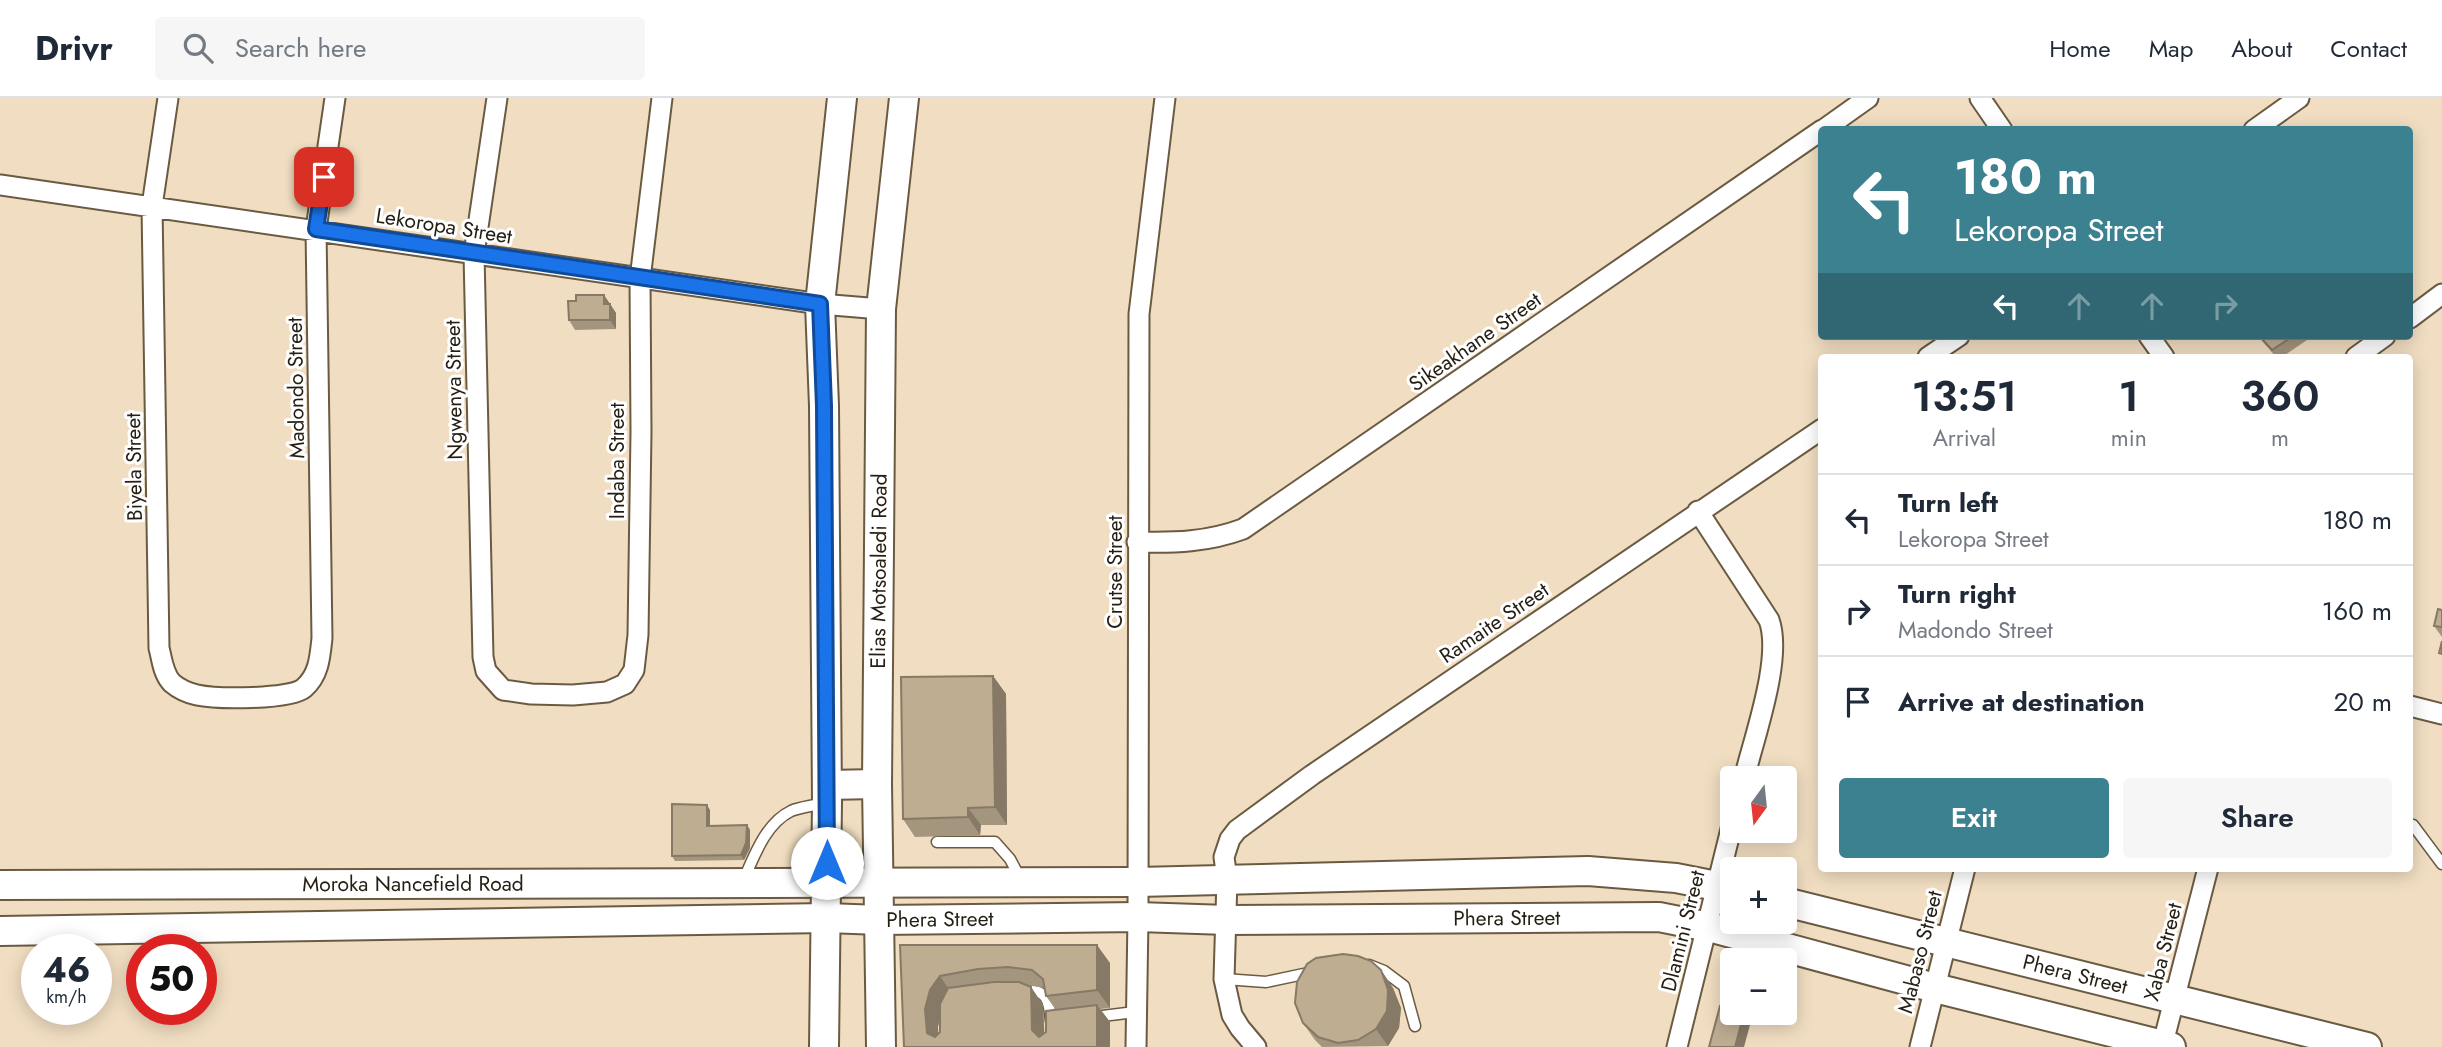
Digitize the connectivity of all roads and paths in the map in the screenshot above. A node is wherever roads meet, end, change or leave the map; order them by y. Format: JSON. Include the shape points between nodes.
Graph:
{"nodes":[{"id":1,"x":168,"y":98,"type":"edge"},
{"id":2,"x":335,"y":98,"type":"edge"},
{"id":3,"x":497,"y":98,"type":"edge"},
{"id":4,"x":662,"y":98,"type":"edge"},
{"id":5,"x":842,"y":98,"type":"edge"},
{"id":6,"x":904,"y":98,"type":"edge"},
{"id":7,"x":1165,"y":98,"type":"edge"},
{"id":8,"x":1868,"y":98,"type":"edge"},
{"id":9,"x":1980,"y":98,"type":"edge"},
{"id":10,"x":2299,"y":98,"type":"edge"},
{"id":11,"x":1828,"y":126,"type":"edge"},
{"id":12,"x":1999,"y":126,"type":"edge"},
{"id":13,"x":2260,"y":126,"type":"edge"},
{"id":14,"x":1818,"y":133,"type":"edge"},
{"id":15,"x":0,"y":185,"type":"edge"},
{"id":16,"x":152,"y":206,"type":"junction"},
{"id":17,"x":316,"y":229,"type":"junction"},
{"id":18,"x":474,"y":254,"type":"junction"},
{"id":19,"x":640,"y":279,"type":"junction"},
{"id":20,"x":2442,"y":294,"type":"edge"},
{"id":21,"x":820,"y":304,"type":"junction"},
{"id":22,"x":881,"y":309,"type":"junction"},
{"id":23,"x":2413,"y":316,"type":"edge"},
{"id":24,"x":1953,"y":340,"type":"edge"},
{"id":25,"x":2379,"y":340,"type":"edge"},
{"id":26,"x":1932,"y":354,"type":"edge"},
{"id":27,"x":2360,"y":354,"type":"edge"},
{"id":28,"x":1818,"y":432,"type":"edge"},
{"id":29,"x":1698,"y":511,"type":"junction"},
{"id":30,"x":1137,"y":542,"type":"junction"},
{"id":31,"x":314,"y":678,"type":"joint"},
{"id":32,"x":493,"y":681,"type":"joint"},
{"id":33,"x":2413,"y":707,"type":"edge"},
{"id":34,"x":2442,"y":714,"type":"edge"},
{"id":35,"x":1747,"y":766,"type":"edge"},
{"id":36,"x":877,"y":784,"type":"junction"},
{"id":37,"x":827,"y":794,"type":"junction"},
{"id":38,"x":2413,"y":825,"type":"dead end"},
{"id":39,"x":937,"y":842,"type":"dead end"},
{"id":40,"x":2442,"y":864,"type":"edge"},
{"id":41,"x":1964,"y":872,"type":"edge"},
{"id":42,"x":2207,"y":872,"type":"edge"},
{"id":43,"x":1227,"y":878,"type":"junction"},
{"id":44,"x":828,"y":882,"type":"junction"},
{"id":45,"x":880,"y":882,"type":"junction"},
{"id":46,"x":1022,"y":882,"type":"junction"},
{"id":47,"x":1138,"y":882,"type":"junction"},
{"id":48,"x":656,"y":883,"type":"junction"},
{"id":49,"x":743,"y":883,"type":"junction"},
{"id":50,"x":0,"y":885,"type":"edge"},
{"id":51,"x":1720,"y":886,"type":"edge"},
{"id":52,"x":1720,"y":900,"type":"edge"},
{"id":53,"x":1797,"y":905,"type":"edge"},
{"id":54,"x":1138,"y":917,"type":"junction"},
{"id":55,"x":827,"y":918,"type":"junction"},
{"id":56,"x":880,"y":920,"type":"junction"},
{"id":57,"x":1227,"y":920,"type":"junction"},
{"id":58,"x":657,"y":921,"type":"junction"},
{"id":59,"x":1709,"y":927,"type":"junction"},
{"id":60,"x":0,"y":931,"type":"edge"},
{"id":61,"x":1946,"y":942,"type":"junction"},
{"id":62,"x":1359,"y":964,"type":"edge"},
{"id":63,"x":1328,"y":968,"type":"edge"},
{"id":64,"x":1224,"y":979,"type":"junction"},
{"id":65,"x":1935,"y":988,"type":"junction"},
{"id":66,"x":1017,"y":992,"type":"edge"},
{"id":67,"x":2175,"y":1000,"type":"junction"},
{"id":68,"x":1135,"y":1012,"type":"junction"},
{"id":69,"x":1079,"y":1018,"type":"edge"},
{"id":70,"x":1065,"y":1020,"type":"edge"},
{"id":71,"x":1051,"y":1022,"type":"junction"},
{"id":72,"x":1415,"y":1026,"type":"dead end"},
{"id":73,"x":1052,"y":1034,"type":"edge"},
{"id":74,"x":2165,"y":1046,"type":"edge"},
{"id":75,"x":824,"y":1047,"type":"edge"},
{"id":76,"x":881,"y":1047,"type":"edge"},
{"id":77,"x":1136,"y":1047,"type":"edge"},
{"id":78,"x":1256,"y":1047,"type":"edge"},
{"id":79,"x":1677,"y":1047,"type":"edge"},
{"id":80,"x":1920,"y":1047,"type":"edge"},
{"id":81,"x":2367,"y":1047,"type":"edge"}],
"edges":[{"from":1,"to":16,"type":"street","name":"Biyela Street"},
{"from":2,"to":17,"type":"street","name":"Madondo Street"},
{"from":3,"to":18,"type":"street","name":"Ngwenya Street"},
{"from":4,"to":19,"type":"street","name":"Indaba Street"},
{"from":5,"to":21,"type":"main road"},
{"from":6,"to":22,"type":"main road","name":"Elias Motsoaledi Road"},
{"from":7,"to":30,"type":"street","name":"Crutse Street","via":[[1139,314]]},
{"from":8,"to":11,"type":"street","name":"Sikeakhane Street"},
{"from":9,"to":12,"type":"street"},
{"from":10,"to":13,"type":"street"},
{"from":14,"to":30,"type":"street","name":"Sikeakhane Street","via":[[1243,529],[1203,541]]},
{"from":15,"to":16,"type":"street","name":"Lekoropa Street"},
{"from":16,"to":17,"type":"street","name":"Lekoropa Street"},
{"from":16,"to":31,"type":"street","name":"Biyela Street","via":[[163,668],[170,682],[198,695],[286,696],[302,690]]},
{"from":17,"to":18,"type":"street","name":"Lekoropa Street"},
{"from":17,"to":31,"type":"street","name":"Madondo Street","via":[[322,638]]},
{"from":18,"to":19,"type":"street","name":"Lekoropa Street"},
{"from":18,"to":32,"type":"street","name":"Ngwenya Street","via":[[482,636],[486,671]]},
{"from":19,"to":21,"type":"street","name":"Lekoropa Street"},
{"from":19,"to":32,"type":"street","name":"Indaba Street","via":[[634,670],[625,684],[607,692],[573,695],[503,690]]},
{"from":20,"to":23,"type":"street"},
{"from":21,"to":22,"type":"street","name":"Lekoropa Street"},
{"from":21,"to":37,"type":"main road"},
{"from":22,"to":36,"type":"main road","name":"Elias Motsoaledi Road"},
{"from":24,"to":26,"type":"street"},
{"from":25,"to":27,"type":"street"},
{"from":28,"to":29,"type":"street","name":"Ramaite Street"},
{"from":29,"to":35,"type":"street","via":[[1773,631],[1772,665]]},
{"from":29,"to":43,"type":"street","name":"Ramaite Street","via":[[1248,821],[1226,847]]},
{"from":30,"to":47,"type":"street","name":"Crutse Street"},
{"from":33,"to":34,"type":"street"},
{"from":36,"to":37,"type":"main road"},
{"from":36,"to":45,"type":"main road","name":"Elias Motsoaledi Road"},
{"from":37,"to":44,"type":"main road"},
{"from":37,"to":49,"type":"lane","via":[[780,818],[755,853]]},
{"from":38,"to":40,"type":"lane"},
{"from":39,"to":46,"type":"lane","via":[[995,842]]},
{"from":41,"to":61,"type":"street","name":"Mabaso Street"},
{"from":42,"to":67,"type":"street","name":"Xaba Street"},
{"from":43,"to":47,"type":"main road","name":"Phera Street"},
{"from":43,"to":51,"type":"main road","name":"Phera Street","via":[[1588,872]]},
{"from":43,"to":57,"type":"street","name":"Ramaite Street"},
{"from":44,"to":45,"type":"main road","name":"Phera Street"},
{"from":44,"to":49,"type":"main road","name":"Moroka Nancefield Road"},
{"from":44,"to":55,"type":"main road"},
{"from":45,"to":46,"type":"main road","name":"Phera Street"},
{"from":45,"to":56,"type":"main road","name":"Elias Motsoaledi Road"},
{"from":46,"to":47,"type":"main road","name":"Phera Street"},
{"from":47,"to":54,"type":"street","name":"Crutse Street"},
{"from":48,"to":49,"type":"main road","name":"Moroka Nancefield Road"},
{"from":48,"to":50,"type":"main road","name":"Moroka Nancefield Road"},
{"from":48,"to":58,"type":"main road"},
{"from":52,"to":59,"type":"street","name":"Dlamini Street"},
{"from":53,"to":61,"type":"main road","name":"Phera Street"},
{"from":54,"to":56,"type":"main road","name":"Phera Street"},
{"from":54,"to":57,"type":"main road","name":"Phera Street"},
{"from":54,"to":68,"type":"street","name":"Crutse Street"},
{"from":55,"to":56,"type":"main road","name":"Phera Street"},
{"from":55,"to":58,"type":"main road","name":"Moroka Nancefield Road"},
{"from":55,"to":75,"type":"main road"},
{"from":56,"to":76,"type":"main road","name":"Elias Motsoaledi Road"},
{"from":57,"to":59,"type":"main road","name":"Phera Street","via":[[1659,916]]},
{"from":57,"to":64,"type":"street","name":"Ramaite Street"},
{"from":58,"to":60,"type":"main road","name":"Moroka Nancefield Road"},
{"from":59,"to":65,"type":"main road","name":"Phera Street"},
{"from":59,"to":79,"type":"street","name":"Dlamini Street"},
{"from":61,"to":65,"type":"street","name":"Mabaso Street"},
{"from":61,"to":67,"type":"main road","name":"Phera Street"},
{"from":62,"to":72,"type":"lane","via":[[1384,971],[1404,986]]},
{"from":63,"to":64,"type":"lane","via":[[1266,982]]},
{"from":64,"to":78,"type":"street","name":"Ramaite Street","via":[[1232,1014]]},
{"from":65,"to":74,"type":"main road","name":"Phera Street"},
{"from":65,"to":80,"type":"street","name":"Mabaso Street"},
{"from":66,"to":71,"type":"lane","via":[[1028,990],[1049,1000]]},
{"from":67,"to":74,"type":"street","name":"Xaba Street"},
{"from":67,"to":81,"type":"main road","name":"Phera Street"},
{"from":68,"to":69,"type":"lane"},
{"from":68,"to":77,"type":"street","name":"Crutse Street"},
{"from":70,"to":71,"type":"lane"},
{"from":71,"to":73,"type":"lane"}]}
